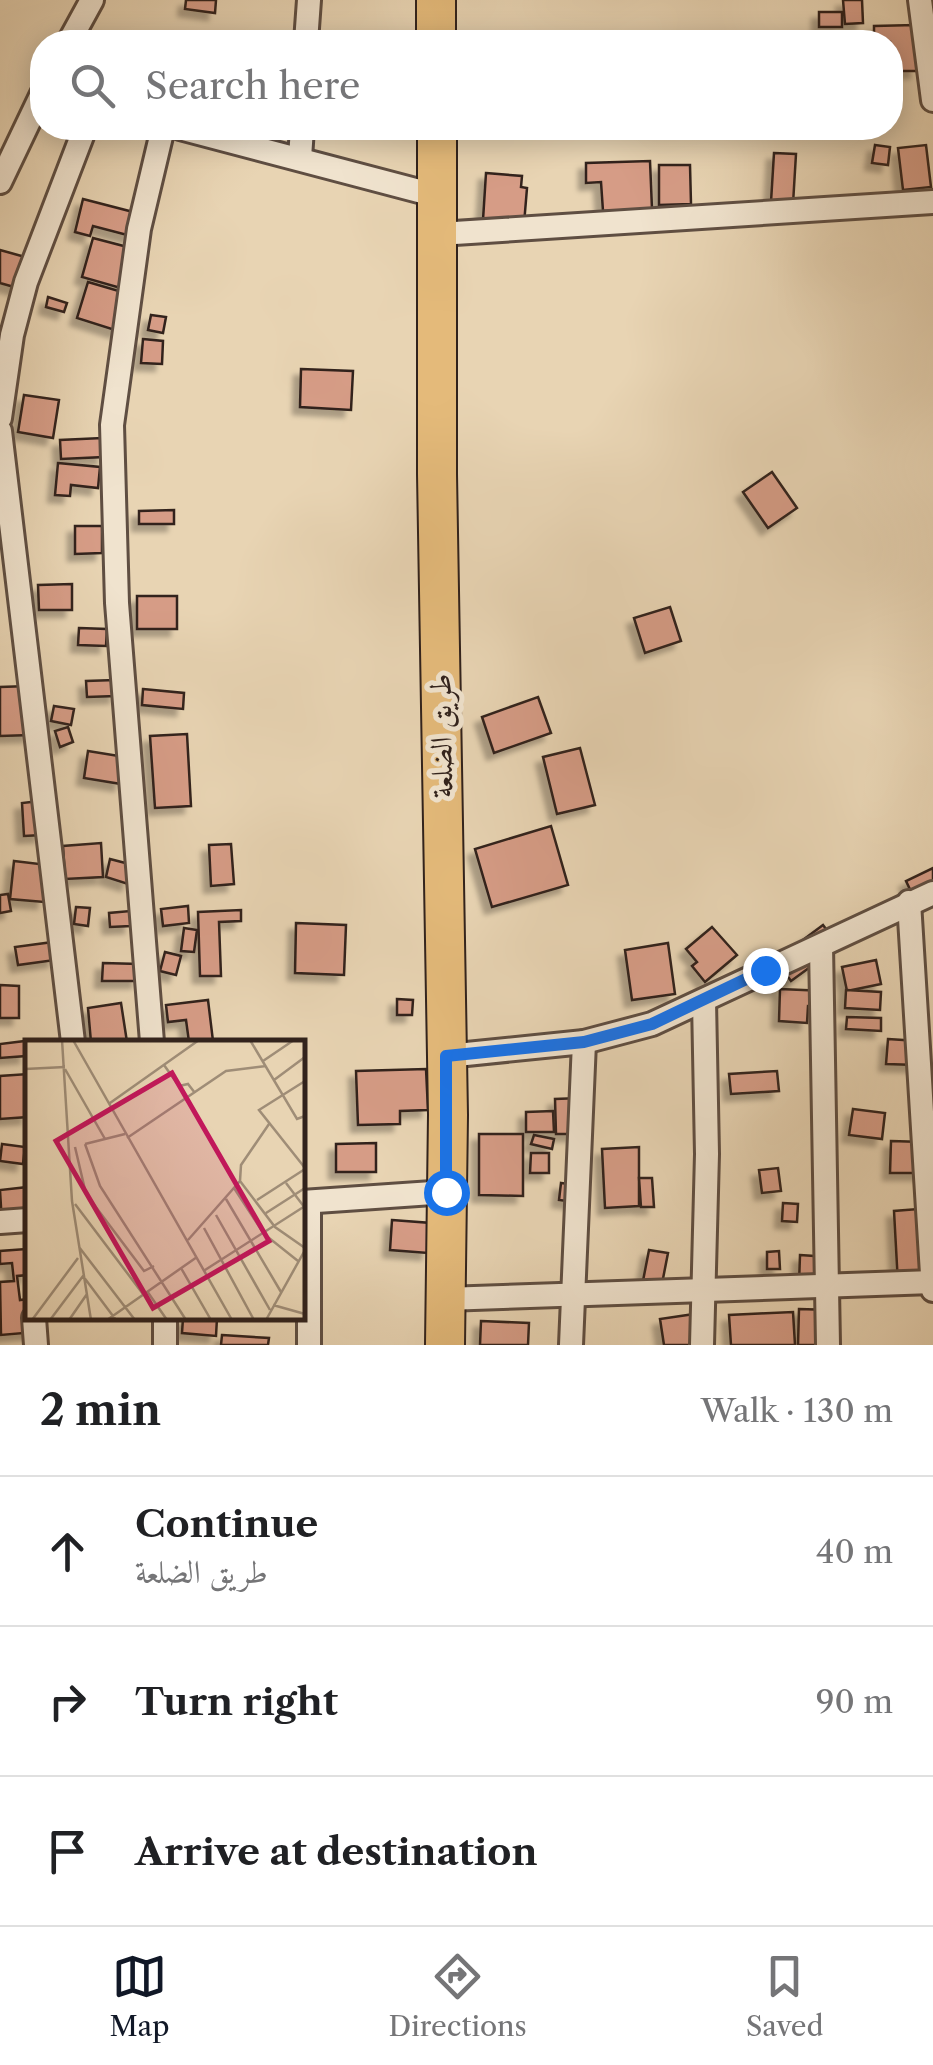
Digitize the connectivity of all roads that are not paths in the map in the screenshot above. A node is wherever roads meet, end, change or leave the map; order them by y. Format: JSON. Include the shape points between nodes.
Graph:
{"nodes":[{"id":1,"x":92,"y":0,"type":"edge"},
{"id":2,"x":308,"y":0,"type":"edge"},
{"id":3,"x":436,"y":0,"type":"edge"},
{"id":4,"x":920,"y":0,"type":"edge"},
{"id":5,"x":76,"y":30,"type":"edge"},
{"id":6,"x":307,"y":30,"type":"edge"},
{"id":7,"x":436,"y":30,"type":"edge"},
{"id":8,"x":933,"y":100,"type":"edge"},
{"id":9,"x":30,"y":119,"type":"edge"},
{"id":10,"x":80,"y":140,"type":"edge"},
{"id":11,"x":161,"y":140,"type":"edge"},
{"id":12,"x":228,"y":140,"type":"edge"},
{"id":13,"x":301,"y":140,"type":"edge"},
{"id":14,"x":437,"y":140,"type":"edge"},
{"id":15,"x":300,"y":158,"type":"junction"},
{"id":16,"x":0,"y":182,"type":"edge"},
{"id":17,"x":438,"y":196,"type":"junction"},
{"id":18,"x":933,"y":202,"type":"edge"},
{"id":19,"x":439,"y":234,"type":"junction"},
{"id":20,"x":0,"y":418,"type":"edge"},
{"id":21,"x":0,"y":431,"type":"edge"},
{"id":22,"x":933,"y":894,"type":"edge"},
{"id":23,"x":910,"y":902,"type":"junction"},
{"id":24,"x":821,"y":946,"type":"junction"},
{"id":25,"x":704,"y":1001,"type":"junction"},
{"id":26,"x":73,"y":1040,"type":"edge"},
{"id":27,"x":152,"y":1040,"type":"edge"},
{"id":28,"x":584,"y":1042,"type":"junction"},
{"id":29,"x":446,"y":1056,"type":"junction"},
{"id":30,"x":446,"y":1192,"type":"junction"},
{"id":31,"x":306,"y":1202,"type":"edge"},
{"id":32,"x":0,"y":1222,"type":"edge"},
{"id":33,"x":25,"y":1228,"type":"edge"},
{"id":34,"x":932,"y":1285,"type":"edge"},
{"id":35,"x":828,"y":1286,"type":"junction"},
{"id":36,"x":701,"y":1290,"type":"junction"},
{"id":37,"x":570,"y":1295,"type":"junction"},
{"id":38,"x":445,"y":1298,"type":"junction"},
{"id":39,"x":34,"y":1320,"type":"edge"},
{"id":40,"x":36,"y":1345,"type":"edge"},
{"id":41,"x":309,"y":1345,"type":"edge"},
{"id":42,"x":444,"y":1345,"type":"edge"},
{"id":43,"x":571,"y":1345,"type":"edge"},
{"id":44,"x":702,"y":1345,"type":"edge"},
{"id":45,"x":828,"y":1345,"type":"edge"}],
"edges":[{"from":1,"to":5,"type":"street"},
{"from":2,"to":6,"type":"street"},
{"from":3,"to":7,"type":"main road"},
{"from":4,"to":8,"type":"street"},
{"from":9,"to":16,"type":"street"},
{"from":10,"to":20,"type":"street","via":[[26,282]]},
{"from":11,"to":27,"type":"street","via":[[139,229],[112,425],[116,604]]},
{"from":12,"to":15,"type":"street"},
{"from":13,"to":15,"type":"street"},
{"from":14,"to":17,"type":"main road","name":"طريق الضلعة"},
{"from":15,"to":17,"type":"street"},
{"from":17,"to":19,"type":"main road","name":"طريق الضلعة"},
{"from":18,"to":19,"type":"street"},
{"from":19,"to":29,"type":"main road","name":"طريق الضلعة"},
{"from":21,"to":26,"type":"street"},
{"from":22,"to":23,"type":"street"},
{"from":23,"to":24,"type":"street"},
{"from":23,"to":34,"type":"street"},
{"from":24,"to":25,"type":"street"},
{"from":24,"to":35,"type":"street"},
{"from":25,"to":28,"type":"street"},
{"from":25,"to":36,"type":"street"},
{"from":28,"to":29,"type":"street"},
{"from":28,"to":37,"type":"street"},
{"from":29,"to":30,"type":"main road","name":"طريق الضلعة"},
{"from":30,"to":31,"type":"street"},
{"from":30,"to":38,"type":"main road","name":"طريق الضلعة"},
{"from":31,"to":41,"type":"street"},
{"from":32,"to":33,"type":"street"},
{"from":34,"to":35,"type":"street"},
{"from":35,"to":36,"type":"street"},
{"from":35,"to":45,"type":"street"},
{"from":36,"to":37,"type":"street"},
{"from":36,"to":44,"type":"street"},
{"from":37,"to":38,"type":"street"},
{"from":37,"to":43,"type":"street"},
{"from":38,"to":42,"type":"main road","name":"طريق الضلعة"},
{"from":39,"to":40,"type":"street"}]}
